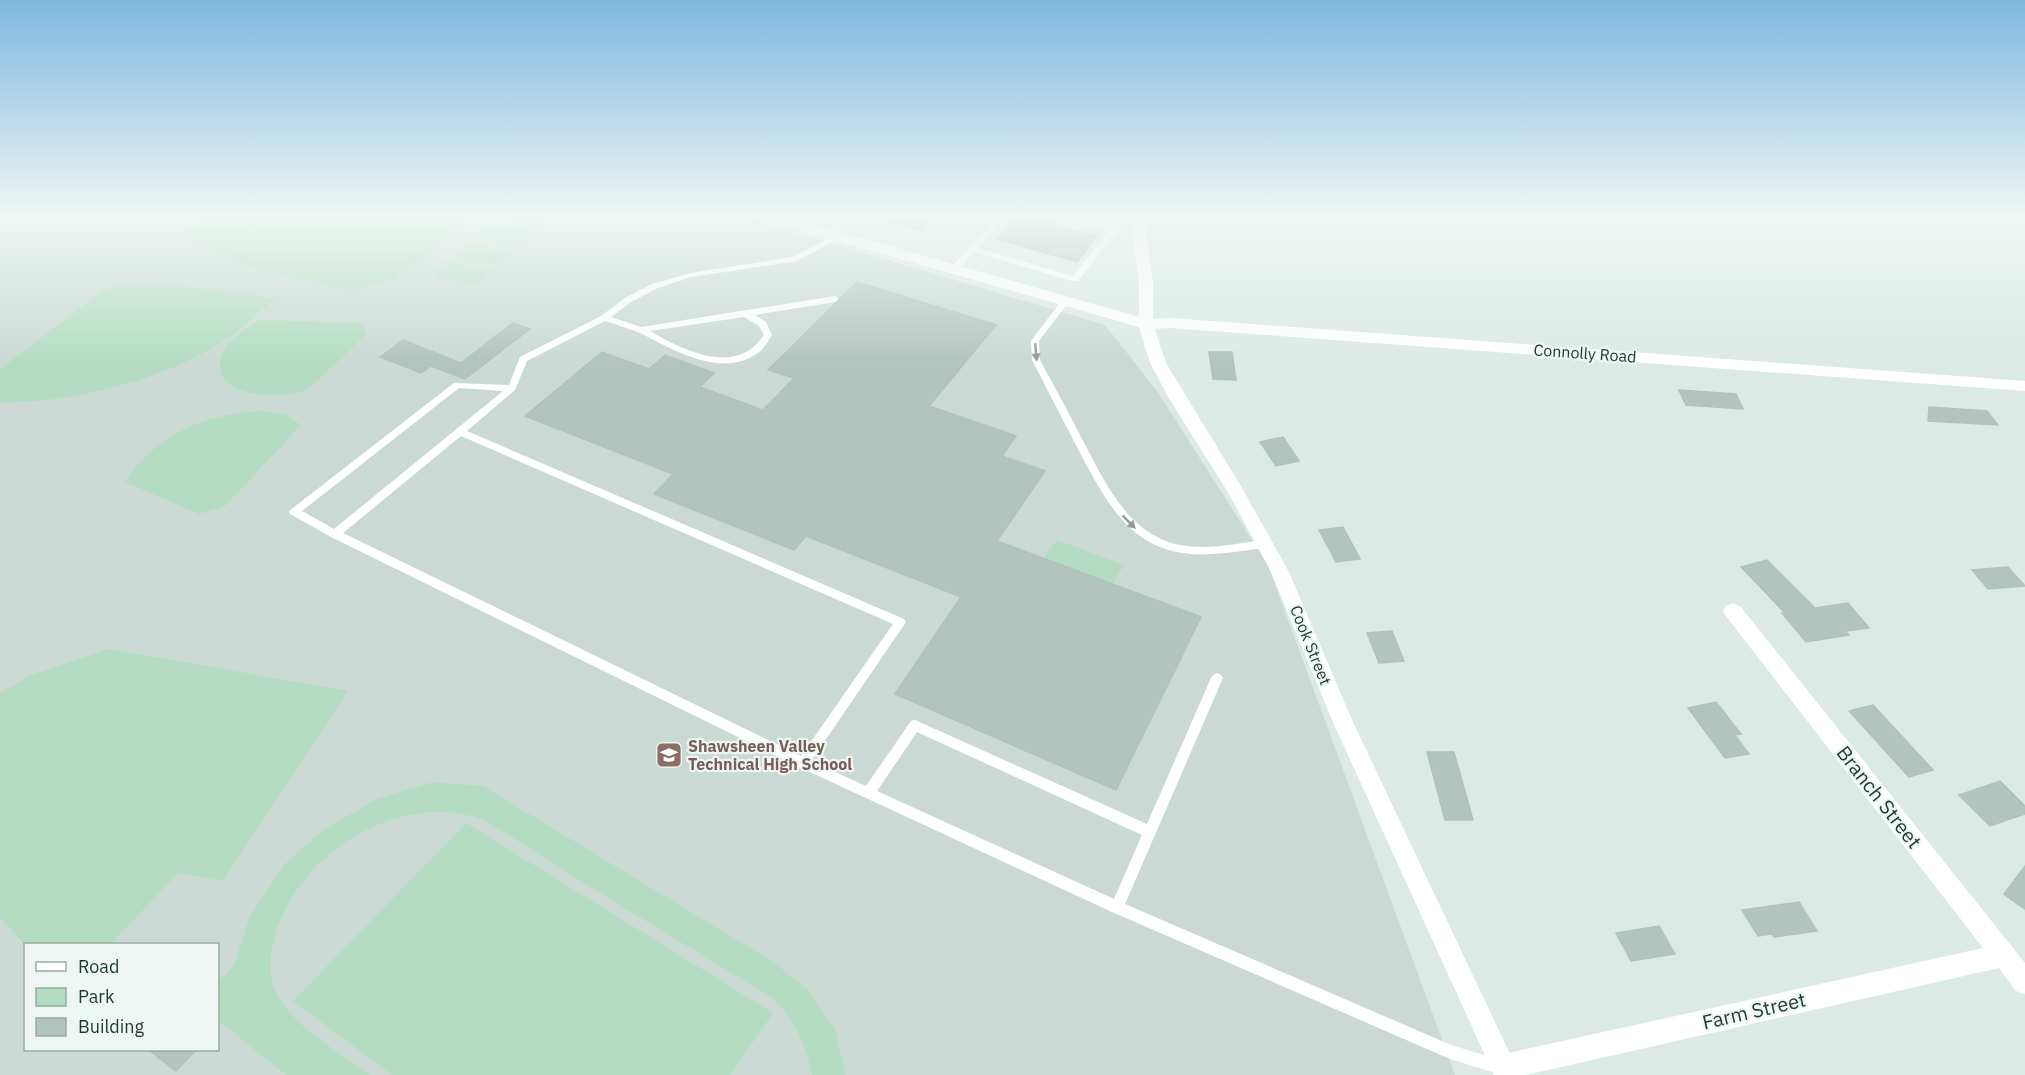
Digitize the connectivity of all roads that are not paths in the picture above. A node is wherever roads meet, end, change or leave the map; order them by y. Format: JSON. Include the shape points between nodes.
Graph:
{"nodes":[{"id":1,"x":760,"y":264,"type":"edge"},
{"id":2,"x":934,"y":264,"type":"edge"},
{"id":3,"x":958,"y":264,"type":"edge"},
{"id":4,"x":1024,"y":264,"type":"edge"},
{"id":5,"x":1087,"y":264,"type":"edge"},
{"id":6,"x":1144,"y":264,"type":"edge"},
{"id":7,"x":953,"y":270,"type":"junction"},
{"id":8,"x":835,"y":299,"type":"dead end"},
{"id":9,"x":1064,"y":303,"type":"junction"},
{"id":10,"x":745,"y":314,"type":"junction"},
{"id":11,"x":604,"y":318,"type":"junction"},
{"id":12,"x":1146,"y":324,"type":"junction"},
{"id":13,"x":641,"y":330,"type":"junction"},
{"id":14,"x":2025,"y":386,"type":"edge"},
{"id":15,"x":512,"y":388,"type":"junction"},
{"id":16,"x":461,"y":432,"type":"junction"},
{"id":17,"x":335,"y":534,"type":"junction"},
{"id":18,"x":1266,"y":543,"type":"junction"},
{"id":19,"x":1733,"y":611,"type":"dead end"},
{"id":20,"x":1217,"y":678,"type":"dead end"},
{"id":21,"x":803,"y":763,"type":"junction"},
{"id":22,"x":868,"y":793,"type":"junction"},
{"id":23,"x":1150,"y":832,"type":"junction"},
{"id":24,"x":1117,"y":907,"type":"junction"},
{"id":25,"x":2004,"y":955,"type":"junction"},
{"id":26,"x":2025,"y":982,"type":"edge"},
{"id":27,"x":1506,"y":1071,"type":"edge"}],
"edges":[{"from":1,"to":11,"type":"lane","via":[[690,275],[656,286]]},
{"from":2,"to":7,"type":"street","name":"Connolly Road"},
{"from":3,"to":7,"type":"lane"},
{"from":4,"to":5,"type":"lane","via":[[1075,279]]},
{"from":6,"to":12,"type":"street","name":"Cook Street"},
{"from":7,"to":9,"type":"street","name":"Connolly Road"},
{"from":8,"to":10,"type":"lane"},
{"from":9,"to":12,"type":"street","name":"Connolly Road"},
{"from":9,"to":18,"type":"lane","one_way":true,"via":[[1035,341],[1036,360],[1120,513],[1150,539],[1189,552]]},
{"from":10,"to":13,"type":"lane"},
{"from":10,"to":13,"type":"lane","via":[[759,320],[768,335],[753,354],[732,362],[664,344]]},
{"from":11,"to":13,"type":"lane"},
{"from":11,"to":15,"type":"lane","via":[[523,359]]},
{"from":12,"to":14,"type":"street","name":"Connolly Road","via":[[1194,324]]},
{"from":12,"to":18,"type":"street","name":"Cook Street","via":[[1158,363],[1178,400]]},
{"from":15,"to":16,"type":"lane"},
{"from":15,"to":17,"type":"lane","via":[[457,385],[294,511]]},
{"from":16,"to":17,"type":"lane"},
{"from":16,"to":21,"type":"lane","via":[[900,622]]},
{"from":17,"to":21,"type":"lane"},
{"from":18,"to":27,"type":"street","name":"Cook Street","via":[[1342,720]]},
{"from":19,"to":25,"type":"street","name":"Branch Street"},
{"from":20,"to":23,"type":"lane"},
{"from":21,"to":22,"type":"lane"},
{"from":22,"to":23,"type":"lane","via":[[915,725]]},
{"from":22,"to":24,"type":"lane"},
{"from":23,"to":24,"type":"lane"},
{"from":24,"to":27,"type":"lane","via":[[1450,1052]]},
{"from":25,"to":26,"type":"street","name":"Branch Street"},
{"from":25,"to":27,"type":"street","name":"Farm Street"}]}
